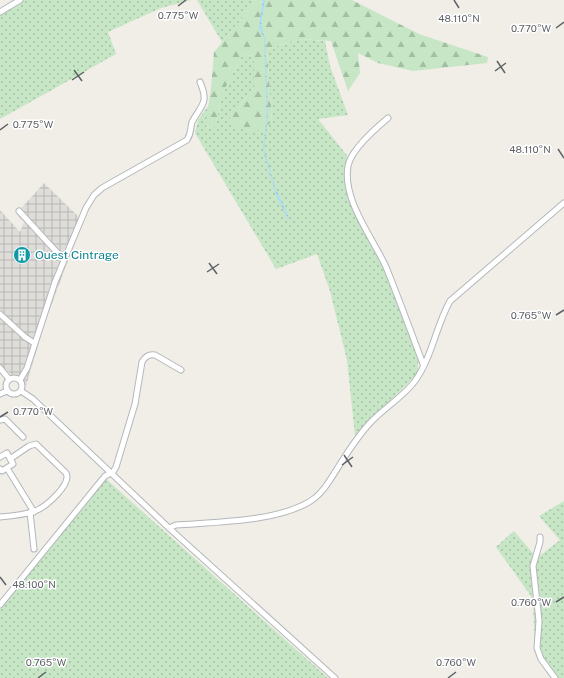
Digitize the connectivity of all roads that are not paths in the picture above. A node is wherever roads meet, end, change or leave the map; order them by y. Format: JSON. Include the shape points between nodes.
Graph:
{"nodes":[{"id":1,"x":20,"y":0,"type":"edge"},
{"id":2,"x":0,"y":12,"type":"edge"},
{"id":3,"x":200,"y":82,"type":"dead end"},
{"id":4,"x":388,"y":118,"type":"dead end"},
{"id":5,"x":564,"y":203,"type":"edge"},
{"id":6,"x":19,"y":211,"type":"dead end"},
{"id":7,"x":64,"y":260,"type":"junction"},
{"id":8,"x":0,"y":314,"type":"edge"},
{"id":9,"x":34,"y":343,"type":"junction"},
{"id":10,"x":423,"y":364,"type":"junction"},
{"id":11,"x":0,"y":368,"type":"edge"},
{"id":12,"x":181,"y":370,"type":"dead end"},
{"id":13,"x":9,"y":379,"type":"junction"},
{"id":14,"x":20,"y":380,"type":"junction"},
{"id":15,"x":7,"y":391,"type":"junction"},
{"id":16,"x":21,"y":391,"type":"junction"},
{"id":17,"x":0,"y":394,"type":"edge"},
{"id":18,"x":0,"y":420,"type":"edge"},
{"id":19,"x":23,"y":437,"type":"dead end"},
{"id":20,"x":0,"y":456,"type":"edge"},
{"id":21,"x":10,"y":459,"type":"junction"},
{"id":22,"x":7,"y":468,"type":"junction"},
{"id":23,"x":0,"y":469,"type":"edge"},
{"id":24,"x":111,"y":472,"type":"junction"},
{"id":25,"x":32,"y":512,"type":"junction"},
{"id":26,"x":0,"y":517,"type":"edge"},
{"id":27,"x":169,"y":528,"type":"junction"},
{"id":28,"x":540,"y":537,"type":"dead end"},
{"id":29,"x":34,"y":549,"type":"dead end"},
{"id":30,"x":0,"y":605,"type":"edge"},
{"id":31,"x":335,"y":678,"type":"edge"},
{"id":32,"x":555,"y":678,"type":"edge"}],
"edges":[{"from":1,"to":2,"type":"street"},
{"from":3,"to":7,"type":"street","via":[[205,102],[191,124],[192,132],[187,140],[102,188],[86,208]]},
{"from":4,"to":10,"type":"street","via":[[353,155],[348,165],[348,180],[359,217],[385,266]]},
{"from":5,"to":10,"type":"street","via":[[450,301]]},
{"from":6,"to":7,"type":"street"},
{"from":7,"to":9,"type":"street"},
{"from":8,"to":9,"type":"street"},
{"from":9,"to":14,"type":"street","via":[[27,368]]},
{"from":10,"to":27,"type":"street","via":[[414,381],[371,422],[350,448],[326,487],[311,501],[290,510],[268,515],[234,521],[176,525]]},
{"from":11,"to":13,"type":"street"},
{"from":12,"to":24,"type":"street","via":[[155,355],[150,355],[142,362],[135,404],[116,466]]},
{"from":13,"to":14,"type":"street"},
{"from":13,"to":15,"type":"street","via":[[6,383]]},
{"from":14,"to":16,"type":"street"},
{"from":15,"to":16,"type":"street","via":[[14,395]]},
{"from":15,"to":17,"type":"street"},
{"from":16,"to":24,"type":"street","via":[[33,399]]},
{"from":18,"to":19,"type":"street","via":[[5,419]]},
{"from":20,"to":21,"type":"street","via":[[7,453]]},
{"from":21,"to":22,"type":"street","via":[[14,464]]},
{"from":21,"to":25,"type":"street","via":[[36,444],[68,477],[67,483],[49,502]]},
{"from":22,"to":23,"type":"street","via":[[2,472]]},
{"from":22,"to":25,"type":"street"},
{"from":24,"to":27,"type":"street"},
{"from":24,"to":30,"type":"street","via":[[105,476]]},
{"from":25,"to":26,"type":"street"},
{"from":25,"to":29,"type":"street"},
{"from":27,"to":31,"type":"street"},
{"from":28,"to":32,"type":"street","via":[[533,566],[539,621],[537,648],[541,659]]}]}
